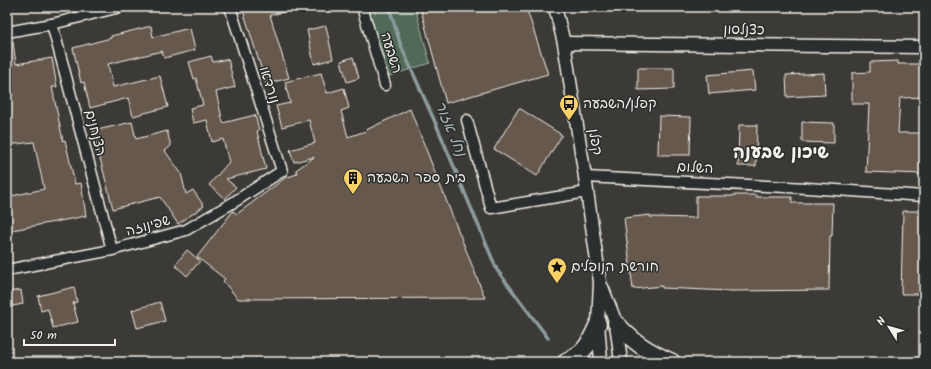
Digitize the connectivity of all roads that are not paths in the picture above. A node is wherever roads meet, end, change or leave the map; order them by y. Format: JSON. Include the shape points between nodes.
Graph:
{"nodes":[{"id":1,"x":120,"y":7,"type":"edge"},
{"id":2,"x":230,"y":7,"type":"edge"},
{"id":3,"x":362,"y":7,"type":"edge"},
{"id":4,"x":555,"y":7,"type":"edge"},
{"id":5,"x":52,"y":24,"type":"junction"},
{"id":6,"x":7,"y":32,"type":"edge"},
{"id":7,"x":564,"y":43,"type":"junction"},
{"id":8,"x":924,"y":47,"type":"edge"},
{"id":9,"x":385,"y":85,"type":"dead end"},
{"id":10,"x":467,"y":120,"type":"dead end"},
{"id":11,"x":282,"y":171,"type":"joint"},
{"id":12,"x":585,"y":177,"type":"junction"},
{"id":13,"x":587,"y":192,"type":"junction"},
{"id":14,"x":924,"y":196,"type":"edge"},
{"id":15,"x":112,"y":250,"type":"junction"},
{"id":16,"x":7,"y":270,"type":"edge"},
{"id":17,"x":600,"y":282,"type":"junction"},
{"id":18,"x":616,"y":323,"type":"junction"},
{"id":19,"x":598,"y":324,"type":"junction"},
{"id":20,"x":566,"y":362,"type":"edge"},
{"id":21,"x":601,"y":362,"type":"edge"},
{"id":22,"x":621,"y":362,"type":"edge"},
{"id":23,"x":672,"y":362,"type":"edge"}],
"edges":[{"from":1,"to":5,"type":"street"},
{"from":2,"to":11,"type":"street","name":"נורדאו"},
{"from":3,"to":9,"type":"street","name":"השבעה"},
{"from":4,"to":7,"type":"street","name":"קפלן"},
{"from":5,"to":6,"type":"street"},
{"from":5,"to":15,"type":"street","name":"הצנחנים"},
{"from":7,"to":8,"type":"street","name":"כצנלסון"},
{"from":7,"to":12,"type":"street","name":"קפלן"},
{"from":10,"to":13,"type":"street","via":[[491,208]]},
{"from":11,"to":15,"type":"street","name":"שפינוזה","via":[[186,230]]},
{"from":12,"to":13,"type":"street","name":"קפלן"},
{"from":12,"to":14,"type":"street","name":"השלום"},
{"from":13,"to":17,"type":"street","name":"קפלן"},
{"from":15,"to":16,"type":"street","name":"שפינוזה"},
{"from":17,"to":18,"type":"street","name":"קפלן"},
{"from":17,"to":19,"type":"street","name":"קפלן"},
{"from":18,"to":22,"type":"street","name":"קפלן"},
{"from":18,"to":23,"type":"highway","via":[[639,346]]},
{"from":19,"to":20,"type":"highway","via":[[587,346],[578,356]]},
{"from":19,"to":21,"type":"street","name":"קפלן"}]}
